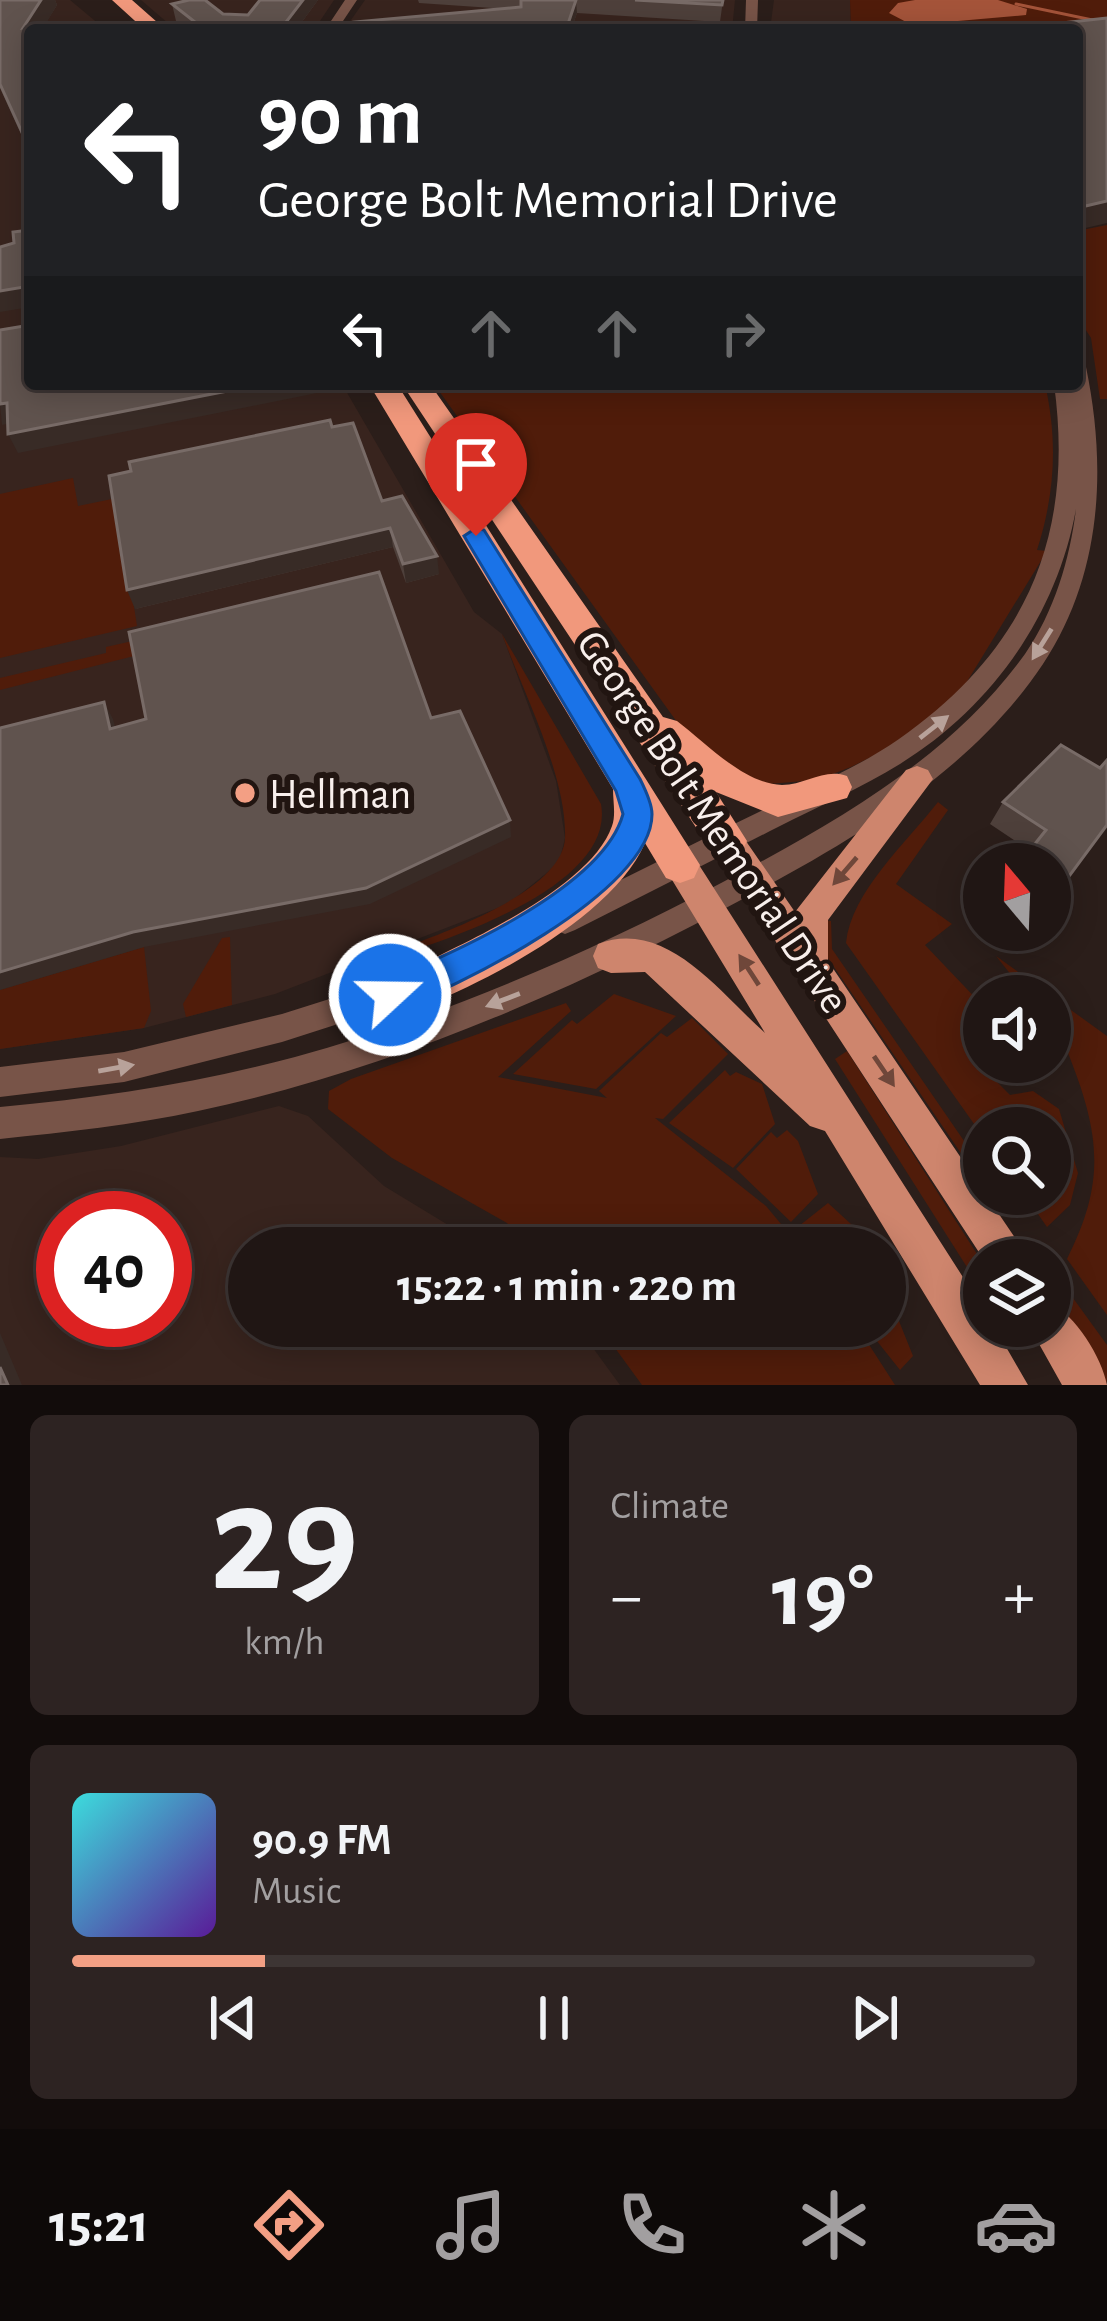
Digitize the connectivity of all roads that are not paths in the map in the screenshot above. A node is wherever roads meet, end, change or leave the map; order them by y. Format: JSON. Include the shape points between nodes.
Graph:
{"nodes":[{"id":1,"x":97,"y":0,"type":"edge"},
{"id":2,"x":121,"y":0,"type":"edge"},
{"id":3,"x":124,"y":24,"type":"edge"},
{"id":4,"x":149,"y":24,"type":"edge"},
{"id":5,"x":387,"y":390,"type":"edge"},
{"id":6,"x":420,"y":390,"type":"edge"},
{"id":7,"x":1065,"y":390,"type":"edge"},
{"id":8,"x":1082,"y":390,"type":"edge"},
{"id":9,"x":642,"y":715,"type":"junction"},
{"id":10,"x":917,"y":779,"type":"junction"},
{"id":11,"x":833,"y":787,"type":"junction"},
{"id":12,"x":630,"y":788,"type":"junction"},
{"id":13,"x":728,"y":841,"type":"junction"},
{"id":14,"x":680,"y":865,"type":"junction"},
{"id":15,"x":754,"y":880,"type":"junction"},
{"id":16,"x":707,"y":906,"type":"junction"},
{"id":17,"x":611,"y":956,"type":"junction"},
{"id":18,"x":819,"y":973,"type":"junction"},
{"id":19,"x":429,"y":983,"type":"junction"},
{"id":20,"x":0,"y":1082,"type":"edge"},
{"id":21,"x":0,"y":1123,"type":"edge"},
{"id":22,"x":855,"y":1141,"type":"junction"},
{"id":23,"x":995,"y":1239,"type":"edge"},
{"id":24,"x":1064,"y":1347,"type":"edge"},
{"id":25,"x":1006,"y":1385,"type":"edge"},
{"id":26,"x":1087,"y":1385,"type":"edge"}],
"edges":[{"from":1,"to":3,"type":"highway"},
{"from":2,"to":4,"type":"highway"},
{"from":5,"to":12,"type":"highway","name":"George Bolt Memorial Drive"},
{"from":6,"to":9,"type":"highway","name":"George Bolt Memorial Drive"},
{"from":11,"to":7,"type":"street","one_way":true,"via":[[950,715],[1025,626],[1051,568],[1069,495]]},
{"from":8,"to":10,"type":"street","one_way":true,"via":[[1084,536],[1055,622],[1018,680]]},
{"from":9,"to":11,"type":"highway","via":[[766,798]]},
{"from":9,"to":13,"type":"highway","name":"George Bolt Memorial Drive"},
{"from":10,"to":15,"type":"street"},
{"from":10,"to":18,"type":"main road","one_way":true,"via":[[811,914],[807,940]]},
{"from":11,"to":13,"type":"street"},
{"from":12,"to":14,"type":"highway","name":"George Bolt Memorial Drive"},
{"from":12,"to":19,"type":"highway","via":[[638,814],[617,856],[553,914]]},
{"from":13,"to":14,"type":"street"},
{"from":13,"to":15,"type":"main road","name":"George Bolt Memorial Drive"},
{"from":14,"to":16,"type":"main road","name":"George Bolt Memorial Drive"},
{"from":14,"to":19,"type":"street"},
{"from":15,"to":16,"type":"street"},
{"from":15,"to":18,"type":"main road","name":"George Bolt Memorial Drive"},
{"from":16,"to":17,"type":"street"},
{"from":22,"to":16,"type":"main road","name":"George Bolt Memorial Drive","one_way":true},
{"from":17,"to":21,"type":"street","one_way":true,"via":[[402,1036],[186,1099]]},
{"from":17,"to":22,"type":"main road","via":[[656,959]]},
{"from":18,"to":23,"type":"main road","name":"George Bolt Memorial Drive","one_way":true},
{"from":20,"to":19,"type":"street","one_way":true,"via":[[124,1067]]},
{"from":22,"to":25,"type":"main road","name":"George Bolt Memorial Drive"},
{"from":24,"to":26,"type":"main road"}]}
